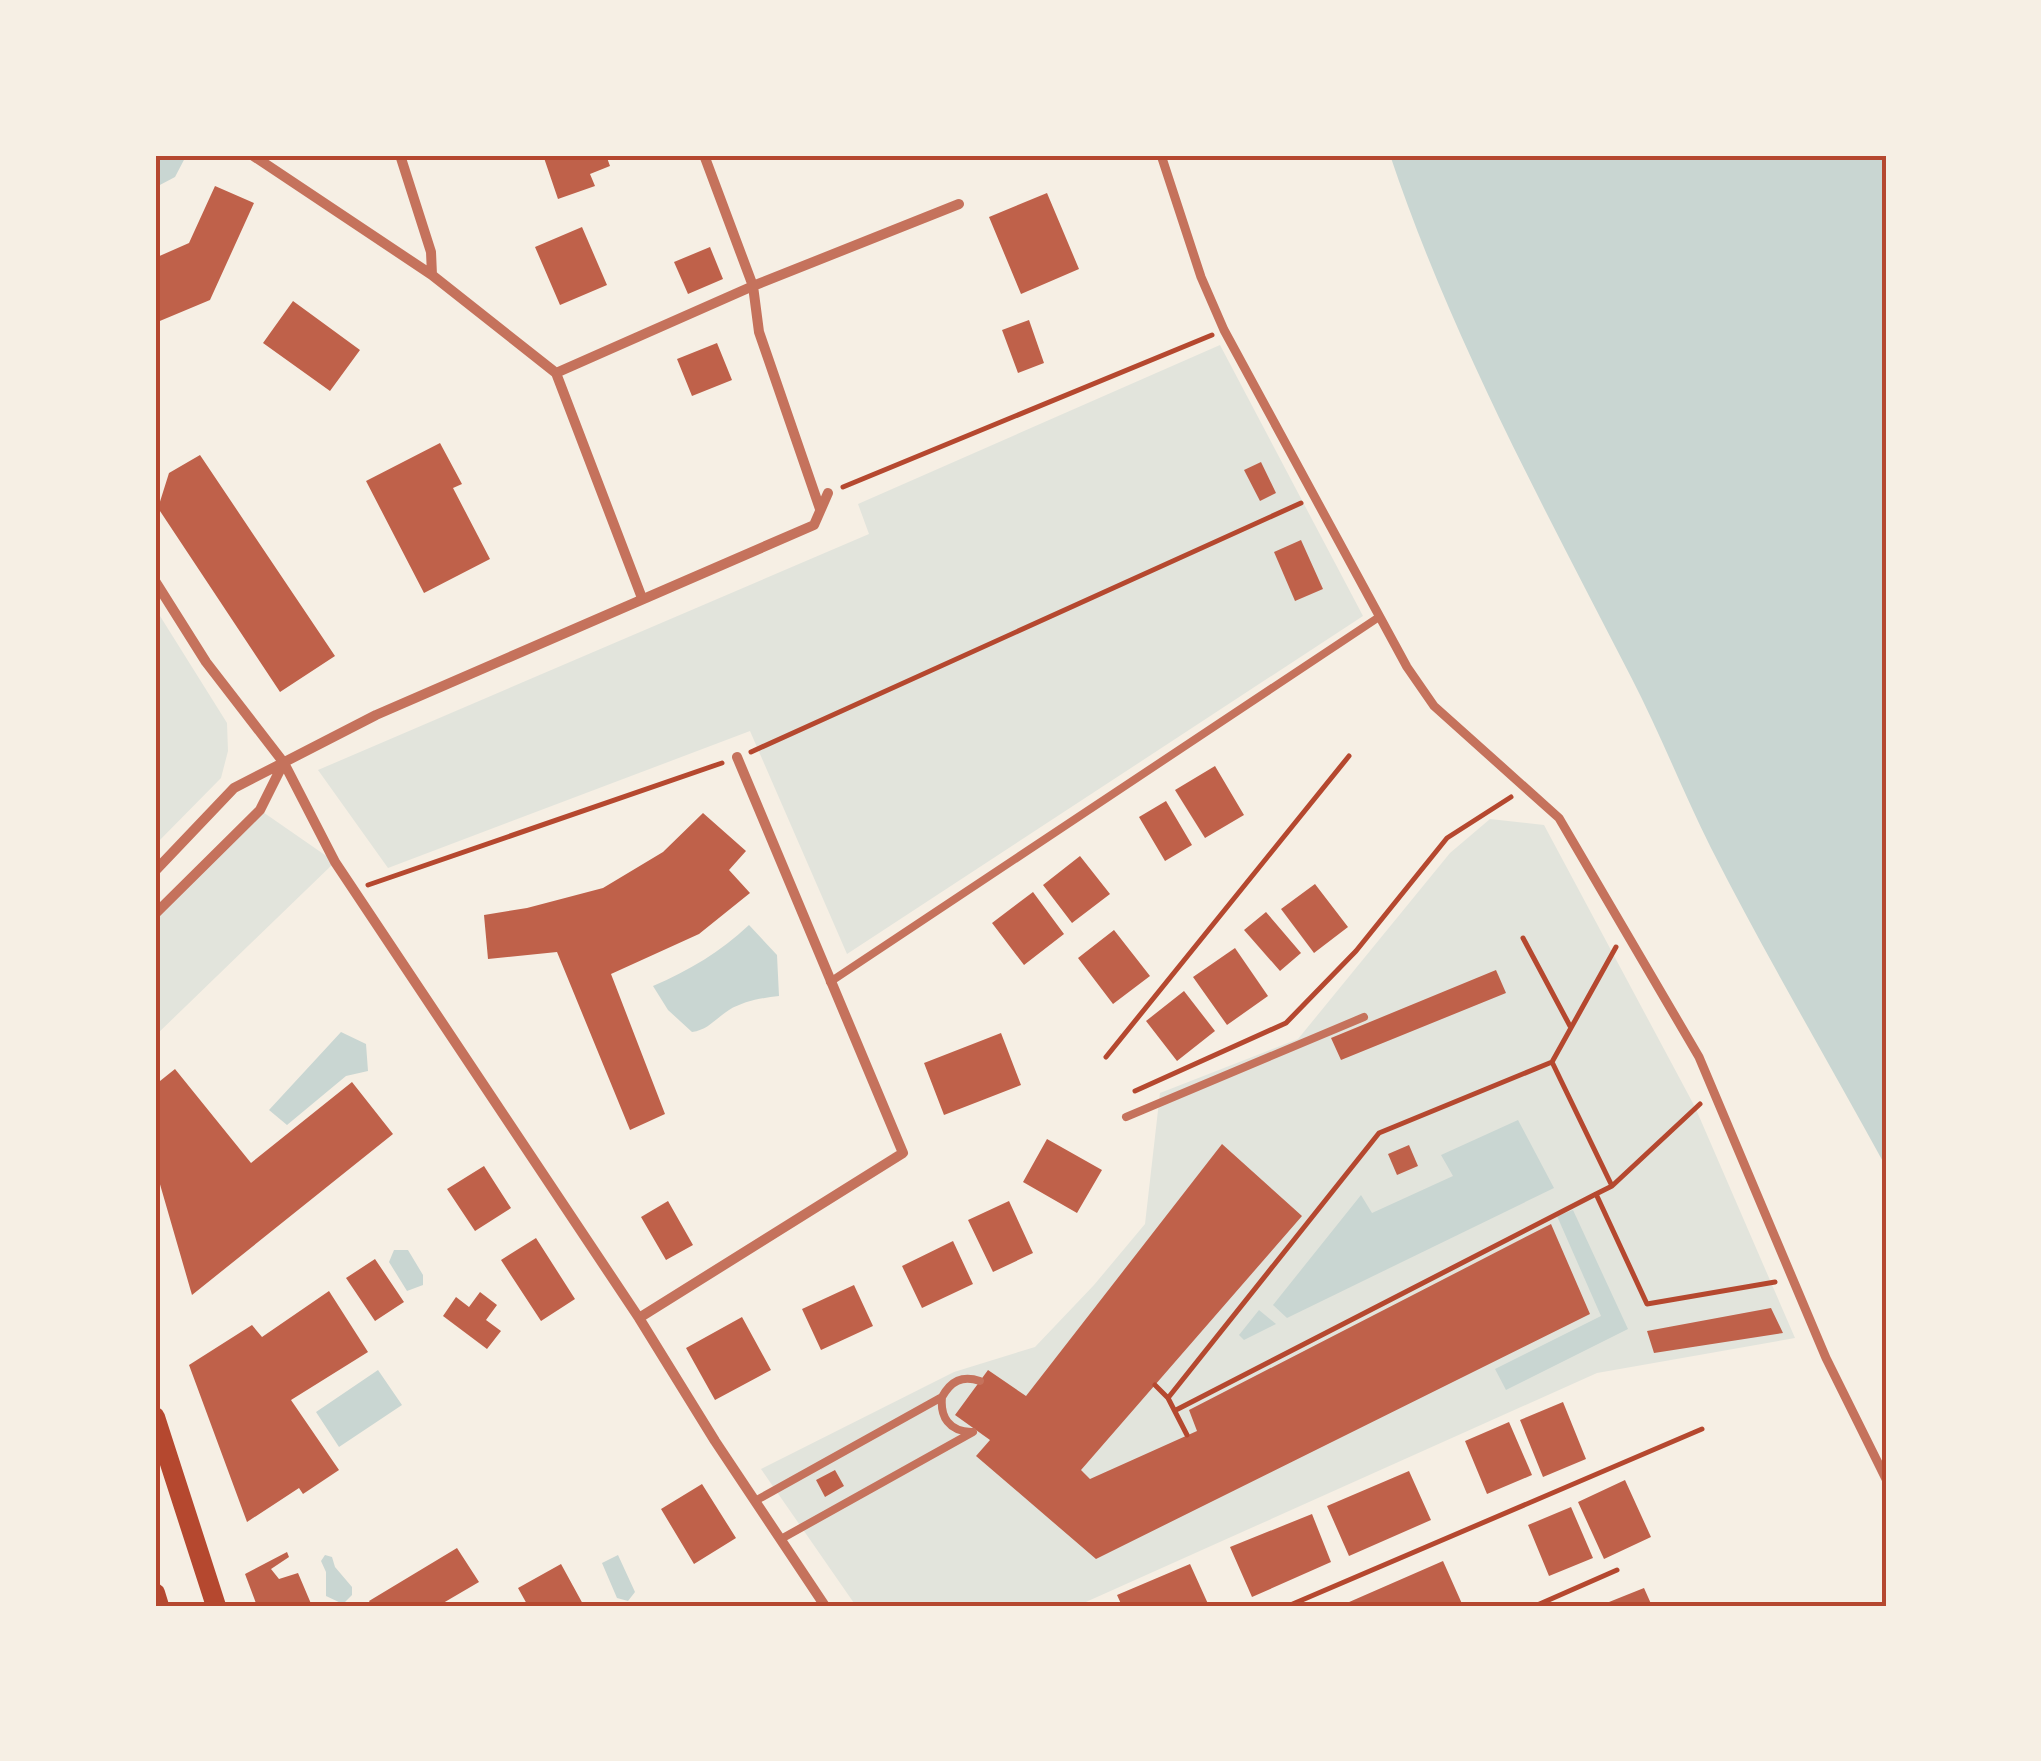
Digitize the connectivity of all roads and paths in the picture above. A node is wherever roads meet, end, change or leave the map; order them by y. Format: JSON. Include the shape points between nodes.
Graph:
{"nodes":[{"id":1,"x":252,"y":155,"type":"edge"},
{"id":2,"x":400,"y":155,"type":"edge"},
{"id":3,"x":704,"y":155,"type":"edge"},
{"id":4,"x":1162,"y":155,"type":"edge"},
{"id":5,"x":959,"y":204,"type":"dead end"},
{"id":6,"x":432,"y":275,"type":"junction"},
{"id":7,"x":753,"y":286,"type":"junction"},
{"id":8,"x":1224,"y":330,"type":"junction"},
{"id":9,"x":556,"y":373,"type":"junction"},
{"id":10,"x":828,"y":494,"type":"joint"},
{"id":11,"x":1316,"y":496,"type":"junction"},
{"id":12,"x":820,"y":510,"type":"junction"},
{"id":13,"x":155,"y":580,"type":"edge"},
{"id":14,"x":642,"y":598,"type":"junction"},
{"id":15,"x":1378,"y":617,"type":"junction"},
{"id":16,"x":1349,"y":756,"type":"dead end"},
{"id":17,"x":737,"y":757,"type":"junction"},
{"id":18,"x":284,"y":763,"type":"junction"},
{"id":19,"x":1528,"y":788,"type":"junction"},
{"id":20,"x":155,"y":871,"type":"edge"},
{"id":21,"x":356,"y":889,"type":"junction"},
{"id":22,"x":155,"y":914,"type":"edge"},
{"id":23,"x":1524,"y":938,"type":"dead end"},
{"id":24,"x":1612,"y":953,"type":"dead end"},
{"id":25,"x":830,"y":982,"type":"junction"},
{"id":26,"x":1364,"y":1017,"type":"dead end"},
{"id":27,"x":1570,"y":1026,"type":"junction"},
{"id":28,"x":1106,"y":1057,"type":"dead end"},
{"id":29,"x":1552,"y":1062,"type":"junction"},
{"id":30,"x":1135,"y":1091,"type":"dead end"},
{"id":31,"x":1695,"y":1107,"type":"dead end"},
{"id":32,"x":1126,"y":1118,"type":"dead end"},
{"id":33,"x":1612,"y":1186,"type":"junction"},
{"id":34,"x":1596,"y":1194,"type":"junction"},
{"id":35,"x":1772,"y":1283,"type":"dead end"},
{"id":36,"x":639,"y":1318,"type":"junction"},
{"id":37,"x":980,"y":1381,"type":"dead end"},
{"id":38,"x":1155,"y":1385,"type":"dead end"},
{"id":39,"x":942,"y":1397,"type":"junction"},
{"id":40,"x":1168,"y":1398,"type":"junction"},
{"id":41,"x":1174,"y":1410,"type":"junction"},
{"id":42,"x":155,"y":1418,"type":"edge"},
{"id":43,"x":1702,"y":1430,"type":"dead end"},
{"id":44,"x":1188,"y":1435,"type":"dead end"},
{"id":45,"x":1886,"y":1479,"type":"edge"},
{"id":46,"x":755,"y":1501,"type":"junction"},
{"id":47,"x":781,"y":1540,"type":"junction"},
{"id":48,"x":1617,"y":1570,"type":"dead end"},
{"id":49,"x":155,"y":1594,"type":"edge"},
{"id":50,"x":1291,"y":1605,"type":"edge"},
{"id":51,"x":159,"y":1606,"type":"edge"},
{"id":52,"x":216,"y":1606,"type":"edge"},
{"id":53,"x":826,"y":1606,"type":"edge"},
{"id":54,"x":1535,"y":1606,"type":"edge"}],
"edges":[{"from":1,"to":6,"type":"street"},
{"from":2,"to":6,"type":"street"},
{"from":3,"to":7,"type":"street"},
{"from":4,"to":8,"type":"street"},
{"from":5,"to":7,"type":"street"},
{"from":6,"to":9,"type":"street"},
{"from":7,"to":9,"type":"street"},
{"from":7,"to":12,"type":"street","via":[[759,332]]},
{"from":8,"to":10,"type":"path"},
{"from":8,"to":11,"type":"street"},
{"from":9,"to":14,"type":"street"},
{"from":10,"to":12,"type":"street"},
{"from":11,"to":15,"type":"street"},
{"from":11,"to":17,"type":"path"},
{"from":12,"to":14,"type":"street","via":[[814,525]]},
{"from":13,"to":18,"type":"street","via":[[206,662]]},
{"from":14,"to":18,"type":"street","via":[[376,715]]},
{"from":15,"to":19,"type":"street","via":[[1434,706]]},
{"from":15,"to":25,"type":"lane"},
{"from":16,"to":28,"type":"path"},
{"from":17,"to":21,"type":"path"},
{"from":17,"to":25,"type":"street"},
{"from":18,"to":20,"type":"street","via":[[234,788]]},
{"from":18,"to":21,"type":"street"},
{"from":18,"to":22,"type":"street","via":[[260,810]]},
{"from":19,"to":30,"type":"path","via":[[1447,838],[1356,951],[1286,1024]]},
{"from":19,"to":45,"type":"street","via":[[1559,818],[1699,1057],[1826,1358]]},
{"from":21,"to":36,"type":"street"},
{"from":23,"to":27,"type":"path"},
{"from":24,"to":27,"type":"path"},
{"from":25,"to":36,"type":"street","via":[[903,1153]]},
{"from":26,"to":32,"type":"lane"},
{"from":27,"to":29,"type":"path"},
{"from":29,"to":33,"type":"path"},
{"from":29,"to":40,"type":"path","via":[[1379,1133]]},
{"from":31,"to":33,"type":"path"},
{"from":33,"to":34,"type":"path"},
{"from":34,"to":35,"type":"path","via":[[1647,1304]]},
{"from":34,"to":41,"type":"path"},
{"from":36,"to":46,"type":"street"},
{"from":37,"to":39,"type":"lane","via":[[956,1380]]},
{"from":38,"to":40,"type":"path"},
{"from":39,"to":46,"type":"lane"},
{"from":39,"to":47,"type":"lane","via":[[944,1419],[962,1432],[975,1431]]},
{"from":40,"to":41,"type":"path"},
{"from":41,"to":44,"type":"path"},
{"from":42,"to":52,"type":"main road"},
{"from":43,"to":50,"type":"path"},
{"from":46,"to":47,"type":"street"},
{"from":47,"to":53,"type":"street"},
{"from":48,"to":54,"type":"path"},
{"from":49,"to":51,"type":"main road"}]}
